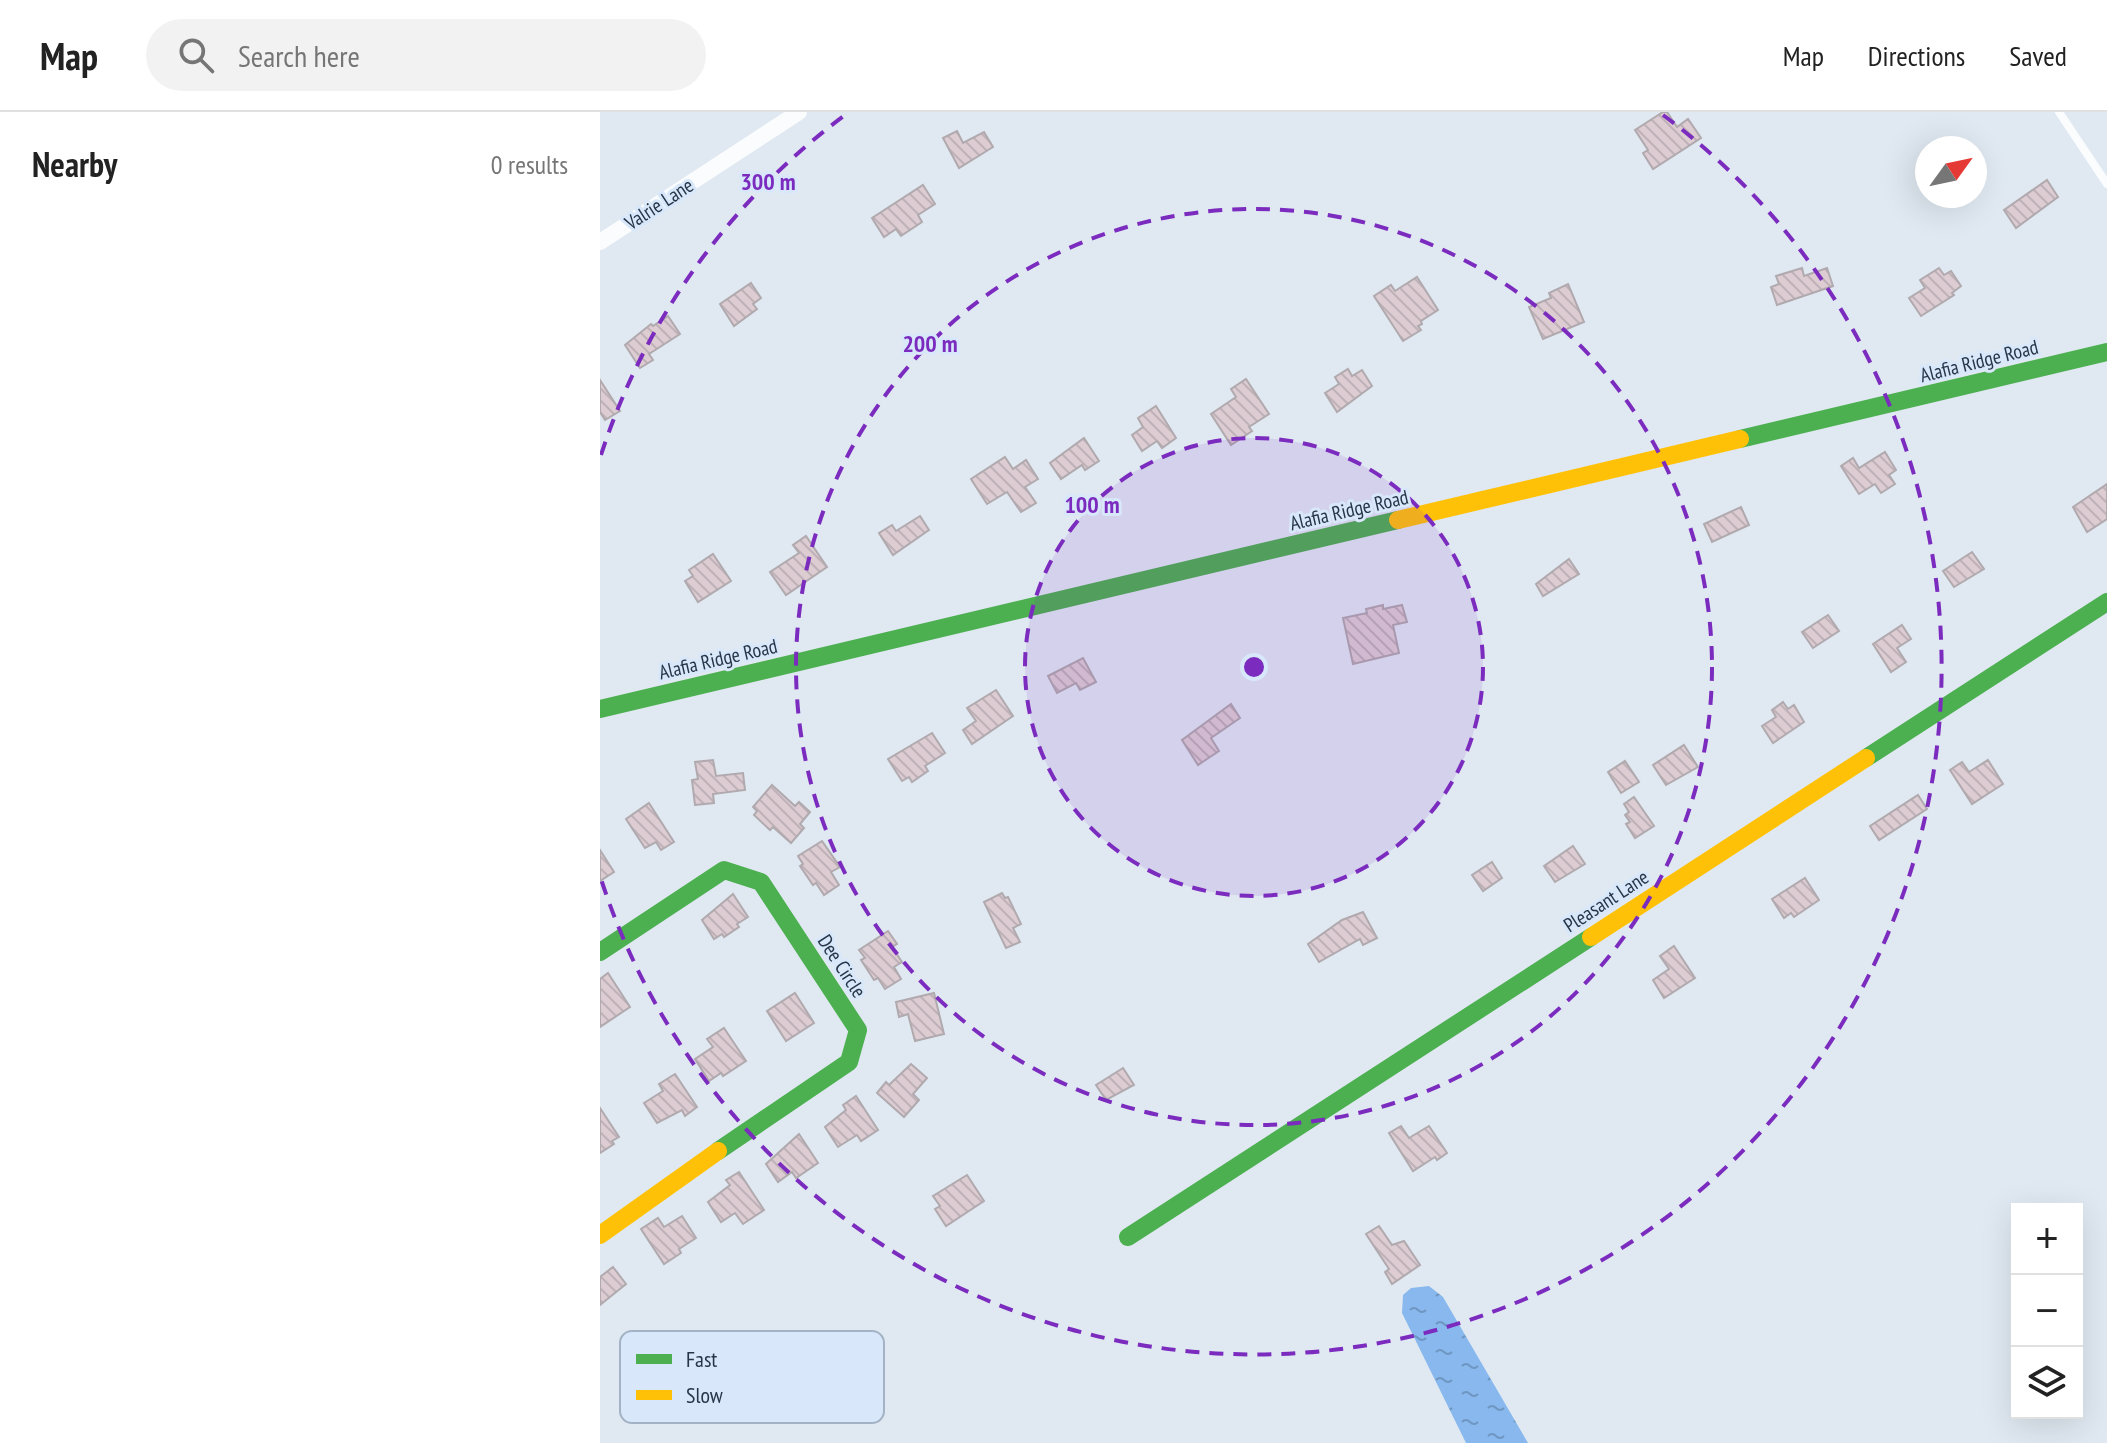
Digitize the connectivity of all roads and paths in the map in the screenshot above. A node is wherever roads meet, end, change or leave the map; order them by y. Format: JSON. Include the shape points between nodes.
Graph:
{"nodes":[{"id":1,"x":799,"y":112,"type":"edge"},
{"id":2,"x":2059,"y":112,"type":"edge"},
{"id":3,"x":2107,"y":184,"type":"edge"},
{"id":4,"x":600,"y":242,"type":"edge"},
{"id":5,"x":2107,"y":352,"type":"edge"},
{"id":6,"x":2107,"y":602,"type":"edge"},
{"id":7,"x":600,"y":709,"type":"edge"},
{"id":8,"x":600,"y":952,"type":"edge"},
{"id":9,"x":600,"y":1235,"type":"edge"},
{"id":10,"x":1128,"y":1237,"type":"dead end"}],
"edges":[{"from":1,"to":4,"type":"street","name":"Valrie Lane"},
{"from":2,"to":3,"type":"lane"},
{"from":5,"to":7,"type":"street","name":"Alafia Ridge Road"},
{"from":6,"to":10,"type":"street","name":"Pleasant Lane"},
{"from":8,"to":9,"type":"street","name":"Dee Circle","via":[[724,870],[761,882],[858,1030],[849,1062]]}]}
